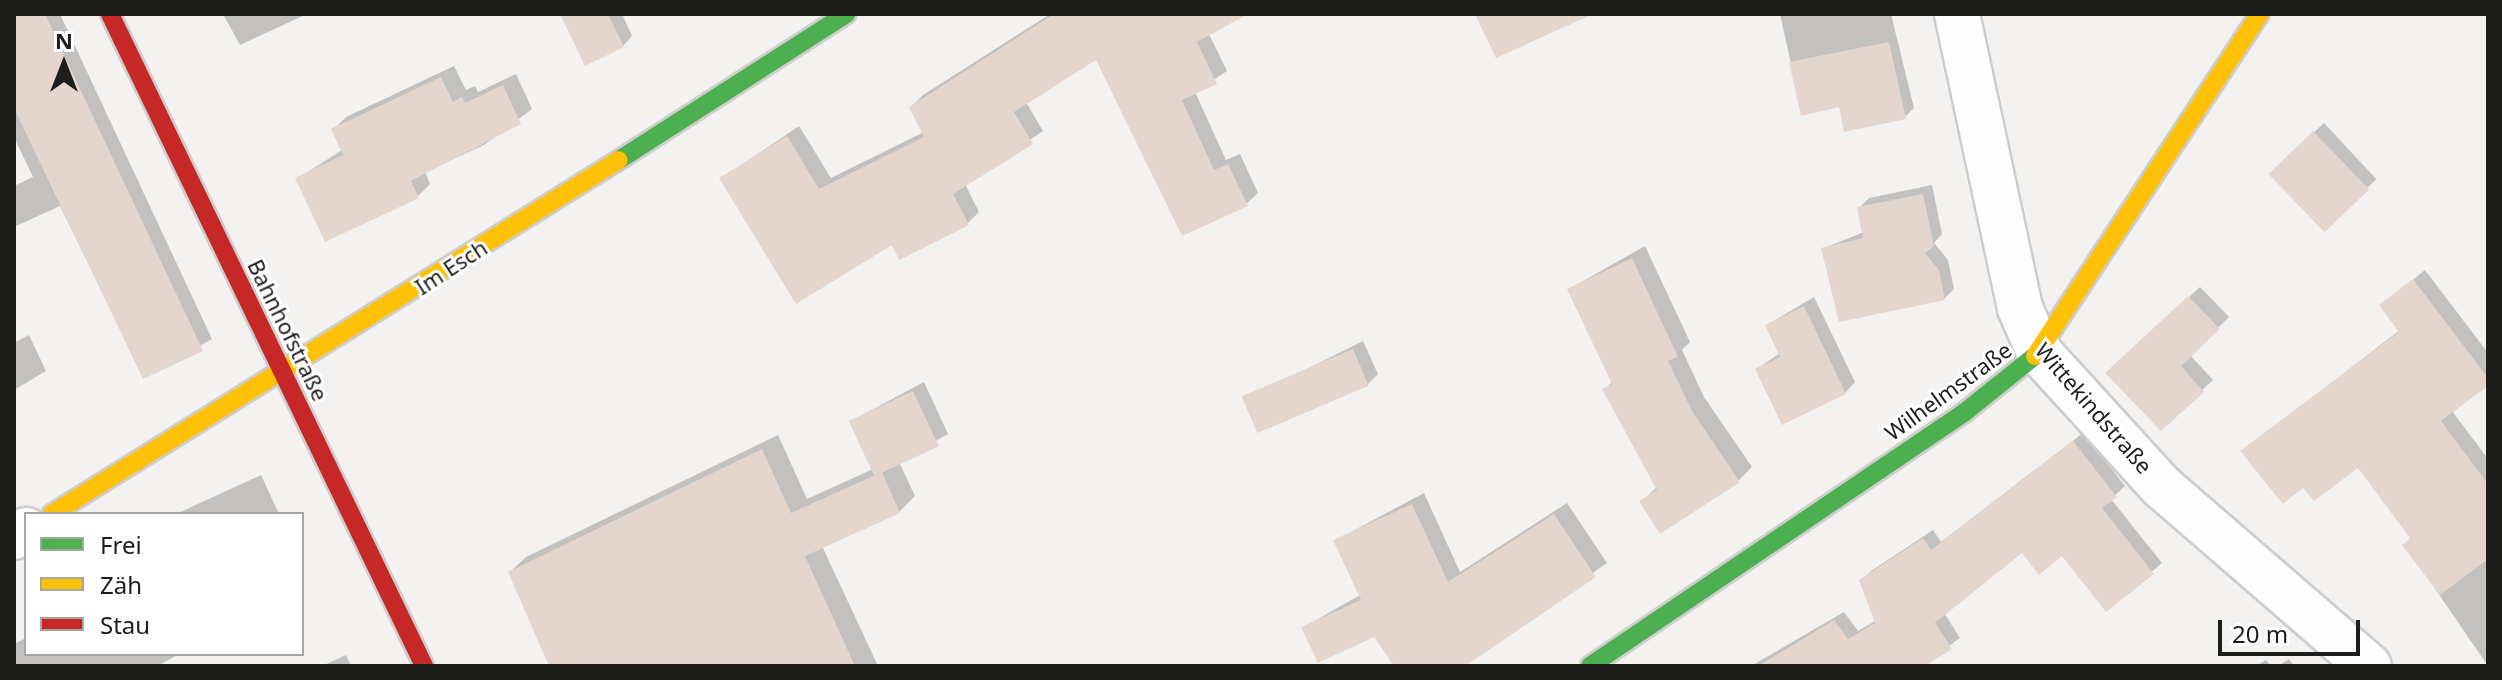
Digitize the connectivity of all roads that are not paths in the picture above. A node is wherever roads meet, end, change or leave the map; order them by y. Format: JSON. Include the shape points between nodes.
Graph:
{"nodes":[{"id":1,"x":110,"y":14,"type":"edge"},
{"id":2,"x":846,"y":14,"type":"edge"},
{"id":3,"x":1957,"y":14,"type":"edge"},
{"id":4,"x":2260,"y":14,"type":"edge"},
{"id":5,"x":2039,"y":352,"type":"junction"},
{"id":6,"x":283,"y":375,"type":"junction"},
{"id":7,"x":55,"y":512,"type":"edge"},
{"id":8,"x":424,"y":666,"type":"edge"},
{"id":9,"x":1590,"y":666,"type":"edge"},
{"id":10,"x":2369,"y":666,"type":"edge"}],
"edges":[{"from":1,"to":6,"type":"street","name":"Bahnhofstraße"},
{"from":2,"to":6,"type":"street","name":"Im Esch"},
{"from":3,"to":5,"type":"street","name":"Wittekindstraße","via":[[2020,308]]},
{"from":4,"to":5,"type":"street","name":"Wilhelmstraße"},
{"from":5,"to":9,"type":"street","name":"Wilhelmstraße","via":[[1965,412]]},
{"from":5,"to":10,"type":"street","name":"Wittekindstraße","via":[[2161,486]]},
{"from":6,"to":7,"type":"street","name":"Im Esch"},
{"from":6,"to":8,"type":"street","name":"Bahnhofstraße"}]}
